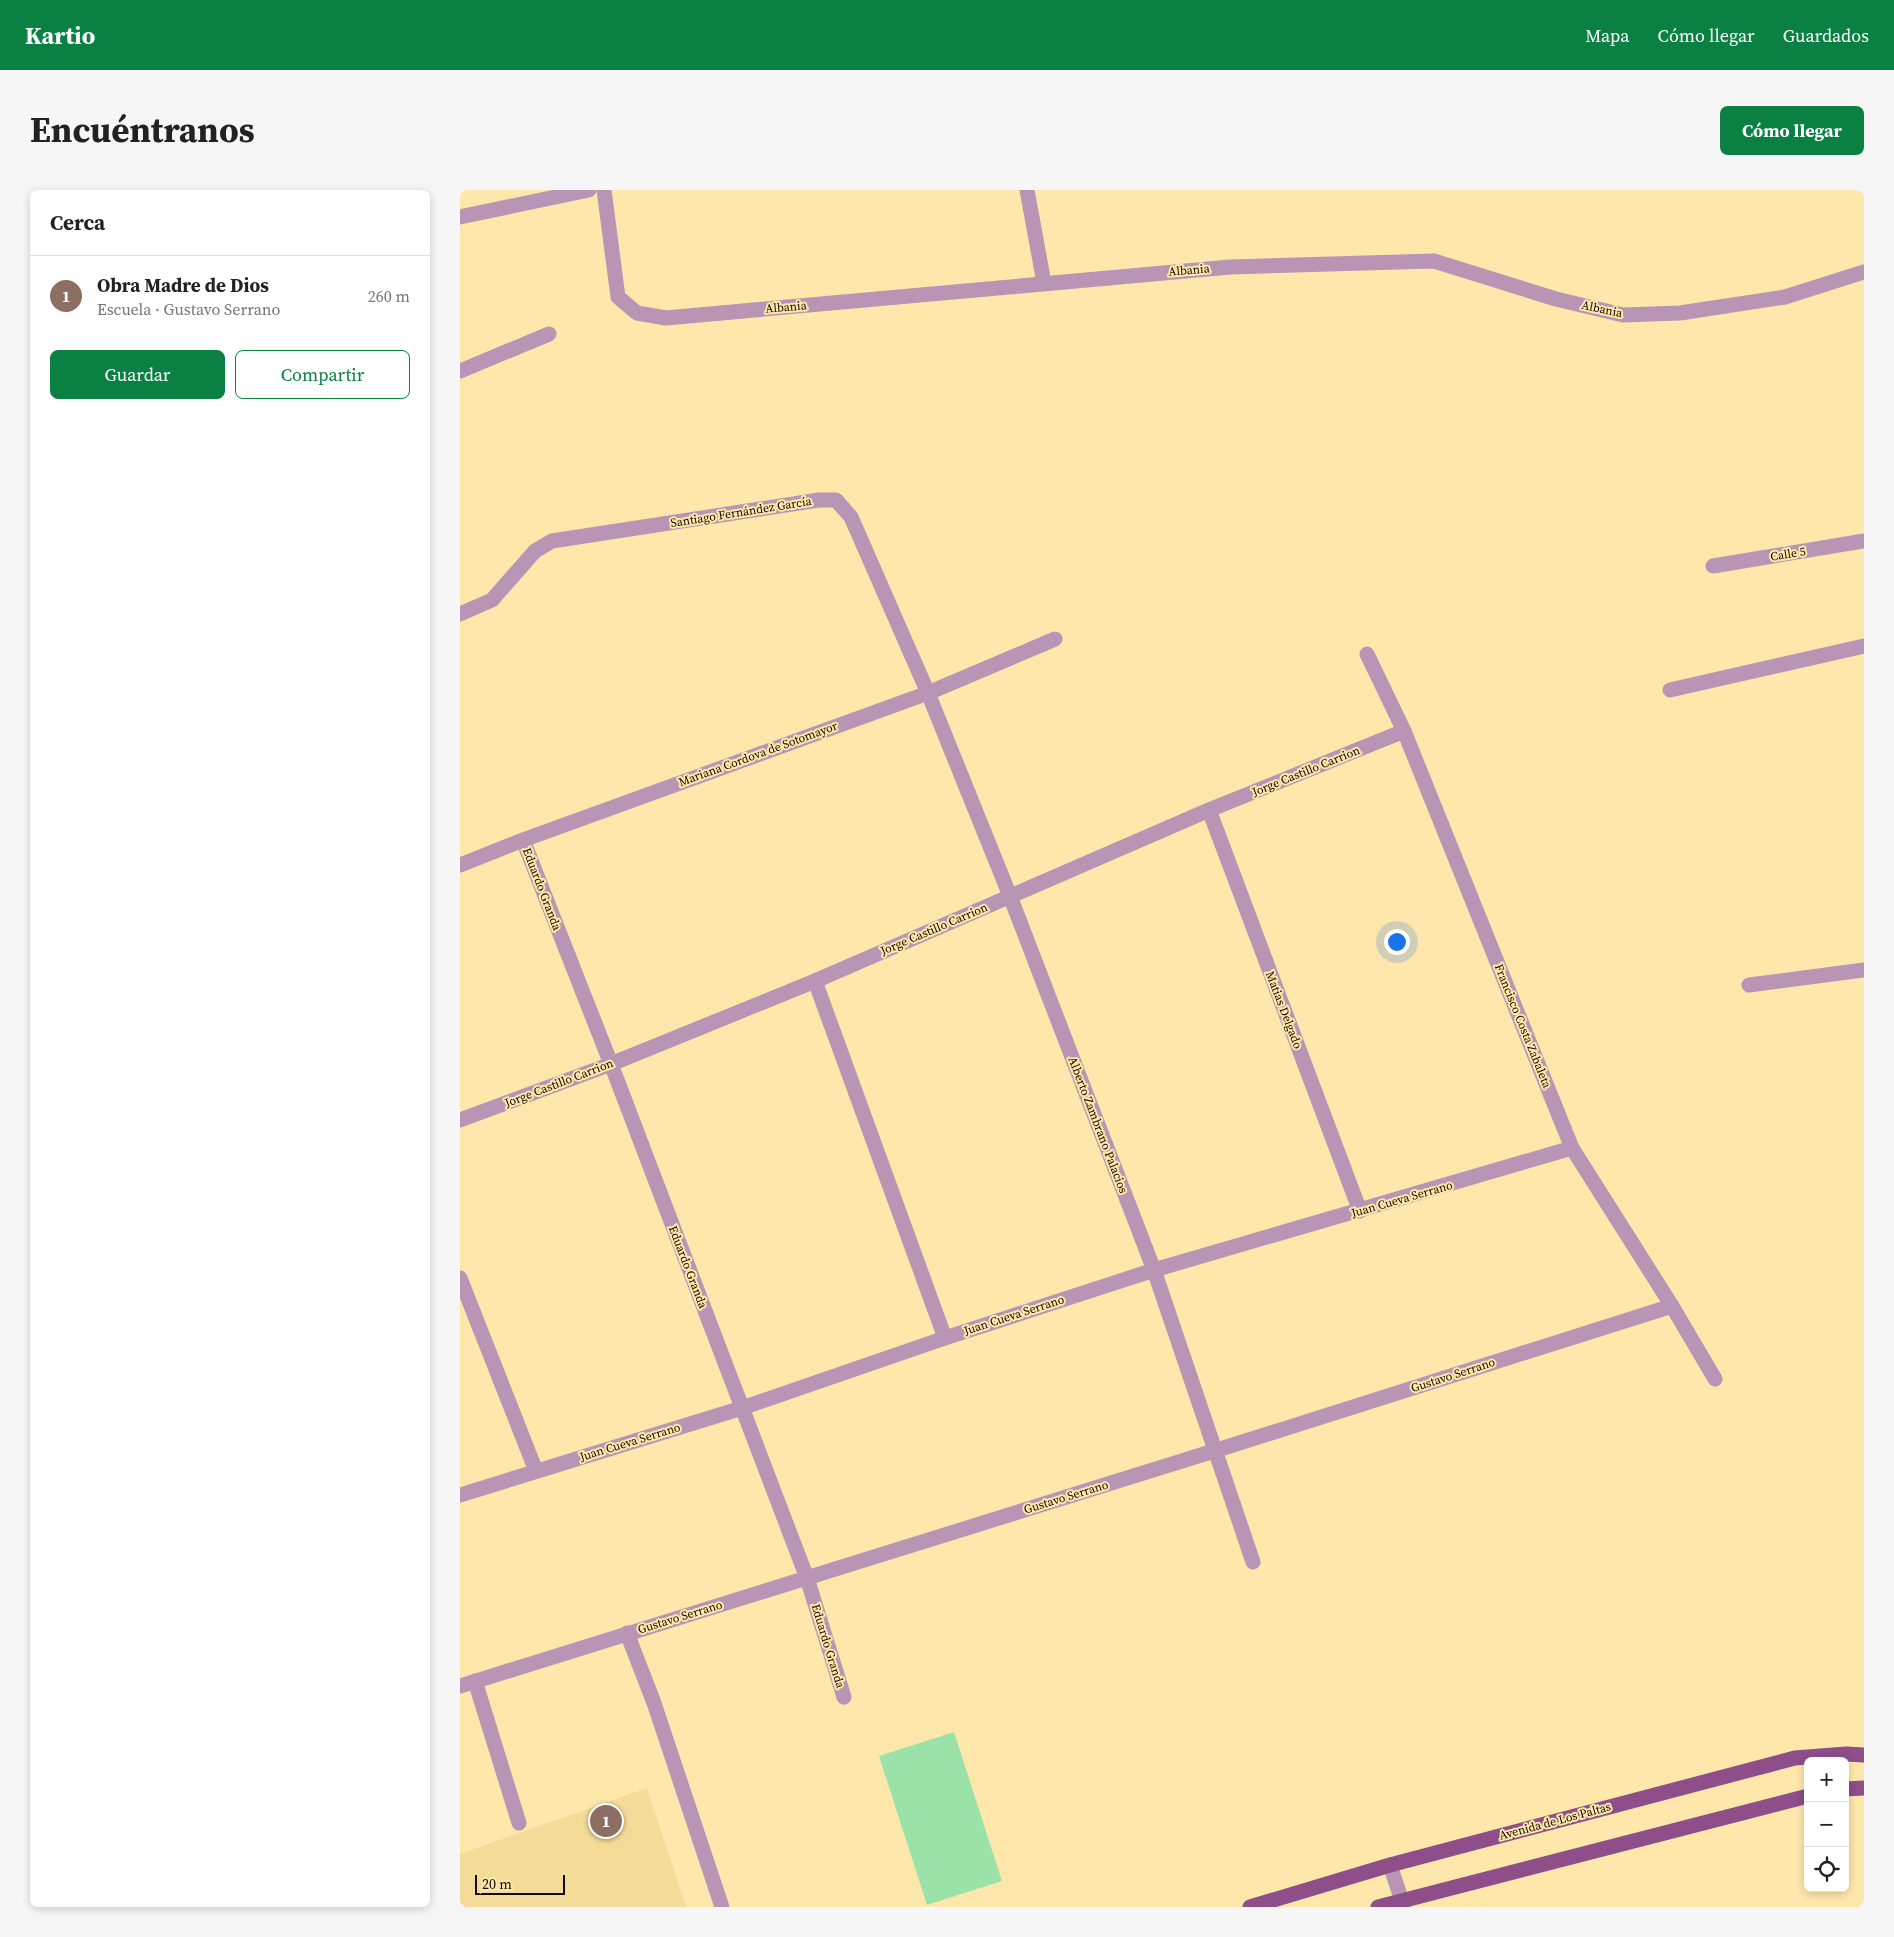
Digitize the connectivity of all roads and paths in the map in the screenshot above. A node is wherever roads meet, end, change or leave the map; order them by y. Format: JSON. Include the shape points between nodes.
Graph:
{"nodes":[{"id":1,"x":589,"y":190,"type":"edge"},
{"id":2,"x":604,"y":190,"type":"edge"},
{"id":3,"x":1027,"y":190,"type":"edge"},
{"id":4,"x":460,"y":217,"type":"edge"},
{"id":5,"x":1864,"y":272,"type":"edge"},
{"id":6,"x":1044,"y":283,"type":"junction"},
{"id":7,"x":549,"y":334,"type":"dead end"},
{"id":8,"x":460,"y":371,"type":"edge"},
{"id":9,"x":1864,"y":541,"type":"edge"},
{"id":10,"x":1713,"y":566,"type":"dead end"},
{"id":11,"x":460,"y":614,"type":"edge"},
{"id":12,"x":1055,"y":639,"type":"dead end"},
{"id":13,"x":1864,"y":646,"type":"edge"},
{"id":14,"x":1367,"y":654,"type":"dead end"},
{"id":15,"x":1670,"y":690,"type":"dead end"},
{"id":16,"x":928,"y":693,"type":"junction"},
{"id":17,"x":1404,"y":732,"type":"junction"},
{"id":18,"x":1209,"y":810,"type":"junction"},
{"id":19,"x":523,"y":840,"type":"junction"},
{"id":20,"x":460,"y":865,"type":"edge"},
{"id":21,"x":1010,"y":896,"type":"junction"},
{"id":22,"x":1864,"y":970,"type":"edge"},
{"id":23,"x":815,"y":981,"type":"junction"},
{"id":24,"x":1749,"y":985,"type":"dead end"},
{"id":25,"x":611,"y":1064,"type":"junction"},
{"id":26,"x":460,"y":1120,"type":"edge"},
{"id":27,"x":1572,"y":1148,"type":"junction"},
{"id":28,"x":1360,"y":1211,"type":"junction"},
{"id":29,"x":1154,"y":1270,"type":"junction"},
{"id":30,"x":460,"y":1278,"type":"edge"},
{"id":31,"x":1672,"y":1306,"type":"junction"},
{"id":32,"x":945,"y":1338,"type":"junction"},
{"id":33,"x":1715,"y":1379,"type":"dead end"},
{"id":34,"x":742,"y":1408,"type":"junction"},
{"id":35,"x":1214,"y":1451,"type":"junction"},
{"id":36,"x":536,"y":1471,"type":"junction"},
{"id":37,"x":460,"y":1495,"type":"edge"},
{"id":38,"x":1253,"y":1562,"type":"dead end"},
{"id":39,"x":807,"y":1578,"type":"junction"},
{"id":40,"x":627,"y":1633,"type":"junction"},
{"id":41,"x":475,"y":1681,"type":"junction"},
{"id":42,"x":460,"y":1686,"type":"edge"},
{"id":43,"x":844,"y":1696,"type":"dead end"},
{"id":44,"x":1864,"y":1754,"type":"edge"},
{"id":45,"x":1864,"y":1788,"type":"edge"},
{"id":46,"x":1849,"y":1789,"type":"edge"},
{"id":47,"x":1804,"y":1797,"type":"edge"},
{"id":48,"x":519,"y":1823,"type":"dead end"},
{"id":49,"x":1390,"y":1865,"type":"junction"},
{"id":50,"x":1403,"y":1904,"type":"edge"},
{"id":51,"x":722,"y":1907,"type":"edge"},
{"id":52,"x":1250,"y":1907,"type":"edge"},
{"id":53,"x":1378,"y":1907,"type":"edge"}],
"edges":[{"from":1,"to":4,"type":"street"},
{"from":2,"to":6,"type":"street","name":"Albania","via":[[618,297],[637,313],[666,318]]},
{"from":3,"to":6,"type":"street"},
{"from":5,"to":6,"type":"street","name":"Albania","via":[[1785,297],[1680,313],[1623,315],[1556,299],[1434,261],[1230,267]]},
{"from":7,"to":8,"type":"street"},
{"from":9,"to":10,"type":"street","name":"Calle 5"},
{"from":11,"to":16,"type":"street","name":"Santiago Fernández García","via":[[492,600],[536,551],[552,541],[836,500],[851,517]]},
{"from":12,"to":16,"type":"street","name":"Mariana Cordova de Sotomayor"},
{"from":13,"to":15,"type":"street"},
{"from":14,"to":17,"type":"street","name":"Francisco Costa Zabaleta"},
{"from":16,"to":19,"type":"street","name":"Mariana Cordova de Sotomayor"},
{"from":16,"to":21,"type":"street","name":"Alberto Zambrano Palacios"},
{"from":17,"to":18,"type":"street","name":"Jorge Castillo Carrion"},
{"from":17,"to":27,"type":"street","name":"Francisco Costa Zabaleta"},
{"from":18,"to":21,"type":"street","name":"Jorge Castillo Carrion"},
{"from":18,"to":28,"type":"street","name":"Matias Delgado"},
{"from":19,"to":20,"type":"street","name":"Mariana Cordova de Sotomayor"},
{"from":19,"to":25,"type":"street","name":"Eduardo Granda"},
{"from":21,"to":23,"type":"street","name":"Jorge Castillo Carrion"},
{"from":21,"to":29,"type":"street","name":"Alberto Zambrano Palacios"},
{"from":22,"to":24,"type":"street"},
{"from":23,"to":25,"type":"street","name":"Jorge Castillo Carrion"},
{"from":23,"to":32,"type":"street"},
{"from":25,"to":26,"type":"street","name":"Jorge Castillo Carrion"},
{"from":25,"to":34,"type":"street","name":"Eduardo Granda"},
{"from":27,"to":28,"type":"street","name":"Juan Cueva Serrano"},
{"from":27,"to":31,"type":"street","name":"Francisco Costa Zabaleta"},
{"from":28,"to":29,"type":"street","name":"Juan Cueva Serrano"},
{"from":29,"to":32,"type":"street","name":"Juan Cueva Serrano"},
{"from":29,"to":35,"type":"street","name":"Alberto Zambrano Palacios"},
{"from":30,"to":36,"type":"street"},
{"from":31,"to":33,"type":"street","name":"Francisco Costa Zabaleta"},
{"from":31,"to":35,"type":"street","name":"Gustavo Serrano"},
{"from":32,"to":34,"type":"street","name":"Juan Cueva Serrano"},
{"from":34,"to":36,"type":"street","name":"Juan Cueva Serrano"},
{"from":34,"to":39,"type":"street","name":"Eduardo Granda"},
{"from":35,"to":38,"type":"street","name":"Alberto Zambrano Palacios"},
{"from":35,"to":39,"type":"street","name":"Gustavo Serrano"},
{"from":36,"to":37,"type":"street","name":"Juan Cueva Serrano"},
{"from":39,"to":40,"type":"street","name":"Gustavo Serrano"},
{"from":39,"to":43,"type":"street","name":"Eduardo Granda"},
{"from":40,"to":41,"type":"street","name":"Gustavo Serrano"},
{"from":40,"to":51,"type":"street","via":[[654,1703]]},
{"from":41,"to":42,"type":"street","name":"Gustavo Serrano"},
{"from":41,"to":48,"type":"street"},
{"from":44,"to":49,"type":"main road","name":"Avenida de Los Paltas","via":[[1795,1758]]},
{"from":45,"to":46,"type":"main road"},
{"from":47,"to":50,"type":"main road"},
{"from":49,"to":50,"type":"street"},
{"from":49,"to":52,"type":"main road","name":"Avenida de Los Paltas"},
{"from":50,"to":53,"type":"main road"}]}
